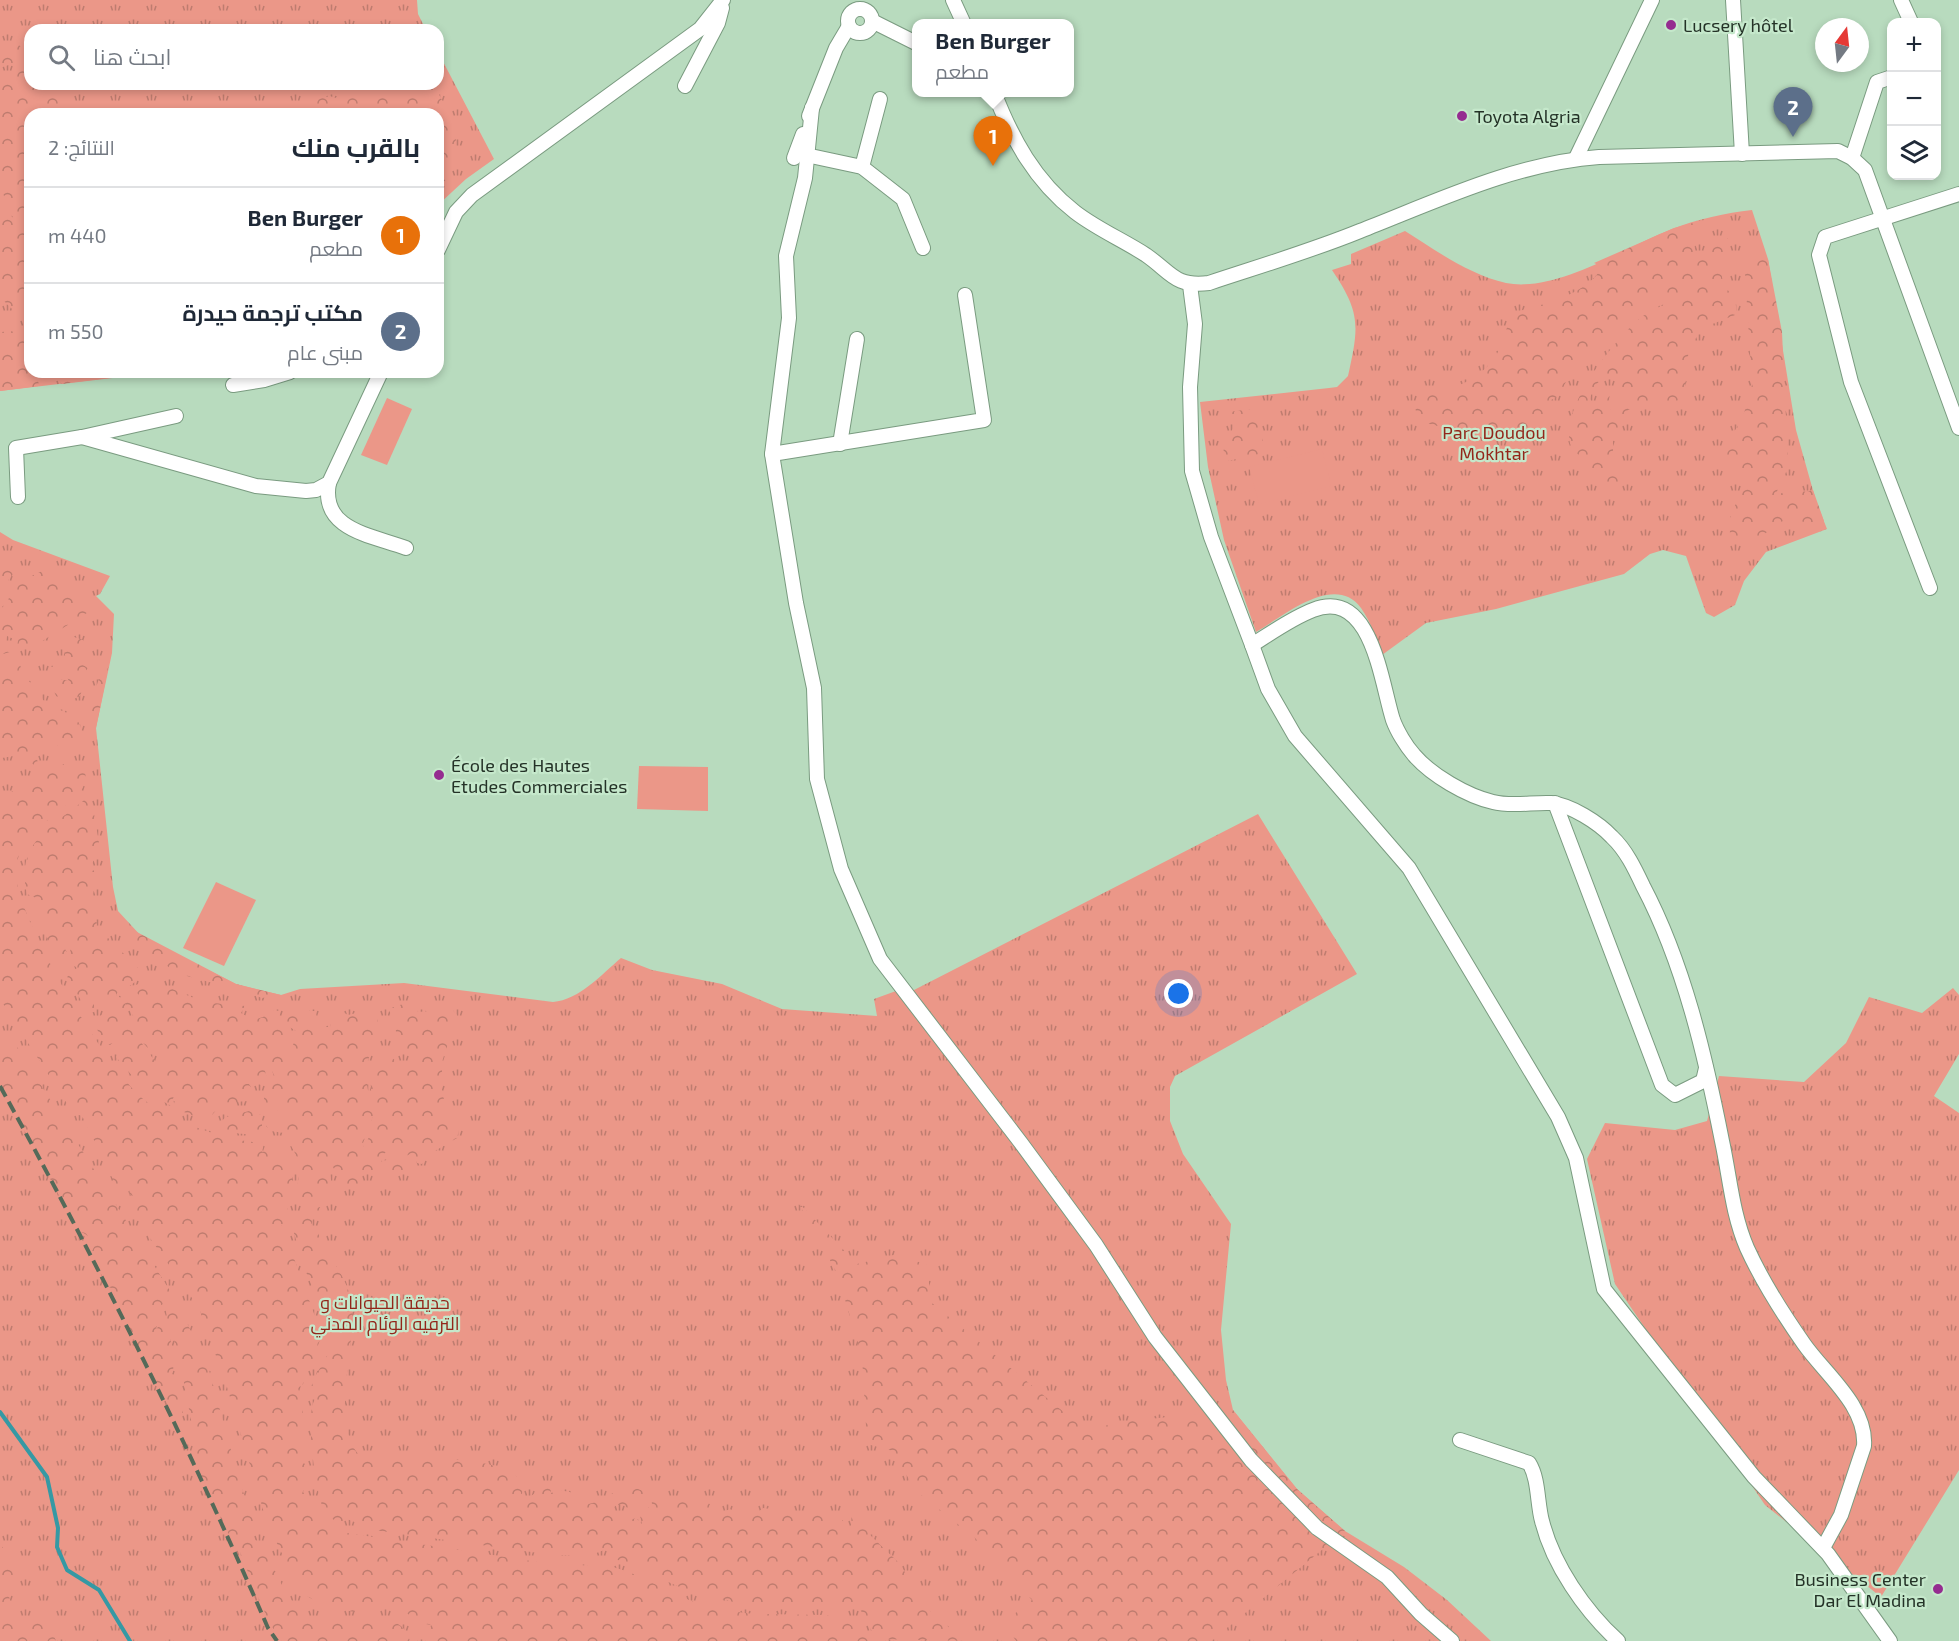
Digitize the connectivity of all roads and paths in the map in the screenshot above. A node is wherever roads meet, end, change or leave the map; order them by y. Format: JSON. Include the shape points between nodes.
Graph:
{"nodes":[{"id":1,"x":723,"y":0,"type":"edge"},
{"id":2,"x":868,"y":0,"type":"edge"},
{"id":3,"x":952,"y":0,"type":"edge"},
{"id":4,"x":1652,"y":0,"type":"edge"},
{"id":5,"x":1733,"y":0,"type":"edge"},
{"id":6,"x":1901,"y":0,"type":"edge"},
{"id":7,"x":856,"y":6,"type":"edge"},
{"id":8,"x":1909,"y":18,"type":"edge"},
{"id":9,"x":954,"y":19,"type":"edge"},
{"id":10,"x":962,"y":19,"type":"edge"},
{"id":11,"x":864,"y":25,"type":"junction"},
{"id":12,"x":912,"y":41,"type":"edge"},
{"id":13,"x":1887,"y":79,"type":"edge"},
{"id":14,"x":685,"y":86,"type":"dead end"},
{"id":15,"x":996,"y":97,"type":"edge"},
{"id":16,"x":880,"y":99,"type":"dead end"},
{"id":17,"x":1742,"y":154,"type":"junction"},
{"id":18,"x":800,"y":156,"type":"junction"},
{"id":19,"x":1576,"y":158,"type":"junction"},
{"id":20,"x":1852,"y":158,"type":"junction"},
{"id":21,"x":862,"y":167,"type":"junction"},
{"id":22,"x":1959,"y":194,"type":"edge"},
{"id":23,"x":456,"y":212,"type":"junction"},
{"id":24,"x":1882,"y":218,"type":"junction"},
{"id":25,"x":444,"y":225,"type":"edge"},
{"id":26,"x":444,"y":237,"type":"edge"},
{"id":27,"x":923,"y":248,"type":"dead end"},
{"id":28,"x":1190,"y":285,"type":"junction"},
{"id":29,"x":965,"y":295,"type":"dead end"},
{"id":30,"x":857,"y":339,"type":"dead end"},
{"id":31,"x":270,"y":378,"type":"edge"},
{"id":32,"x":378,"y":378,"type":"edge"},
{"id":33,"x":233,"y":385,"type":"dead end"},
{"id":34,"x":176,"y":416,"type":"dead end"},
{"id":35,"x":1959,"y":428,"type":"edge"},
{"id":36,"x":82,"y":437,"type":"junction"},
{"id":37,"x":840,"y":444,"type":"junction"},
{"id":38,"x":772,"y":454,"type":"junction"},
{"id":39,"x":329,"y":483,"type":"junction"},
{"id":40,"x":18,"y":497,"type":"dead end"},
{"id":41,"x":406,"y":548,"type":"dead end"},
{"id":42,"x":1930,"y":588,"type":"dead end"},
{"id":43,"x":1252,"y":645,"type":"junction"},
{"id":44,"x":1555,"y":803,"type":"junction"},
{"id":45,"x":1706,"y":1068,"type":"junction"},
{"id":46,"x":1460,"y":1440,"type":"dead end"},
{"id":47,"x":1823,"y":1548,"type":"junction"},
{"id":48,"x":1452,"y":1641,"type":"edge"},
{"id":49,"x":1618,"y":1641,"type":"edge"},
{"id":50,"x":1890,"y":1641,"type":"edge"}],
"edges":[{"from":1,"to":14,"type":"street","via":[[718,23]]},
{"from":1,"to":23,"type":"street","via":[[700,29],[472,195]]},
{"from":2,"to":11,"type":"street"},
{"from":3,"to":9,"type":"street"},
{"from":3,"to":10,"type":"street"},
{"from":4,"to":19,"type":"street"},
{"from":5,"to":17,"type":"street"},
{"from":6,"to":8,"type":"street"},
{"from":7,"to":11,"type":"street","via":[[848,19]]},
{"from":11,"to":12,"type":"street"},
{"from":11,"to":18,"type":"street","via":[[836,48],[812,108]]},
{"from":13,"to":20,"type":"street","via":[[1877,82]]},
{"from":15,"to":28,"type":"street","via":[[1027,160],[1056,195],[1175,279]]},
{"from":16,"to":21,"type":"street"},
{"from":17,"to":19,"type":"street"},
{"from":17,"to":20,"type":"street","via":[[1838,151]]},
{"from":18,"to":21,"type":"street"},
{"from":18,"to":38,"type":"street","via":[[805,178],[786,256],[789,318]]},
{"from":19,"to":28,"type":"street","via":[[1485,183],[1347,237],[1209,283]]},
{"from":20,"to":24,"type":"street","via":[[1865,170]]},
{"from":21,"to":27,"type":"street","via":[[903,199]]},
{"from":22,"to":24,"type":"street"},
{"from":23,"to":25,"type":"street"},
{"from":23,"to":26,"type":"street"},
{"from":24,"to":35,"type":"street"},
{"from":24,"to":42,"type":"street","via":[[1825,237],[1819,255],[1851,382]]},
{"from":28,"to":43,"type":"street","via":[[1195,324],[1190,387],[1192,471],[1211,537]]},
{"from":29,"to":37,"type":"street","via":[[984,420]]},
{"from":30,"to":37,"type":"street"},
{"from":31,"to":33,"type":"street"},
{"from":32,"to":39,"type":"street"},
{"from":34,"to":36,"type":"street"},
{"from":36,"to":39,"type":"street","via":[[256,486],[306,491]]},
{"from":36,"to":40,"type":"street","via":[[16,448]]},
{"from":37,"to":38,"type":"street"},
{"from":38,"to":48,"type":"street","via":[[814,688],[817,779],[841,869],[880,959],[1096,1245],[1155,1337],[1251,1460],[1317,1527],[1387,1577]]},
{"from":39,"to":41,"type":"street","via":[[327,505],[338,521]]},
{"from":43,"to":44,"type":"street","via":[[1313,610],[1335,606],[1355,616],[1371,640],[1395,724],[1422,764],[1464,790],[1494,802]]},
{"from":43,"to":47,"type":"street","via":[[1268,688],[1295,736],[1409,868],[1557,1117],[1576,1158],[1604,1289],[1754,1477]]},
{"from":44,"to":45,"type":"street","via":[[1584,816],[1611,836],[1631,862],[1671,949]]},
{"from":44,"to":45,"type":"street","via":[[1662,1085],[1675,1095],[1703,1081]]},
{"from":45,"to":47,"type":"street","via":[[1731,1201],[1748,1250],[1804,1344],[1845,1394],[1865,1436],[1841,1515]]},
{"from":46,"to":49,"type":"street","via":[[1529,1463],[1543,1528],[1556,1554],[1590,1612]]},
{"from":47,"to":50,"type":"street"}]}
